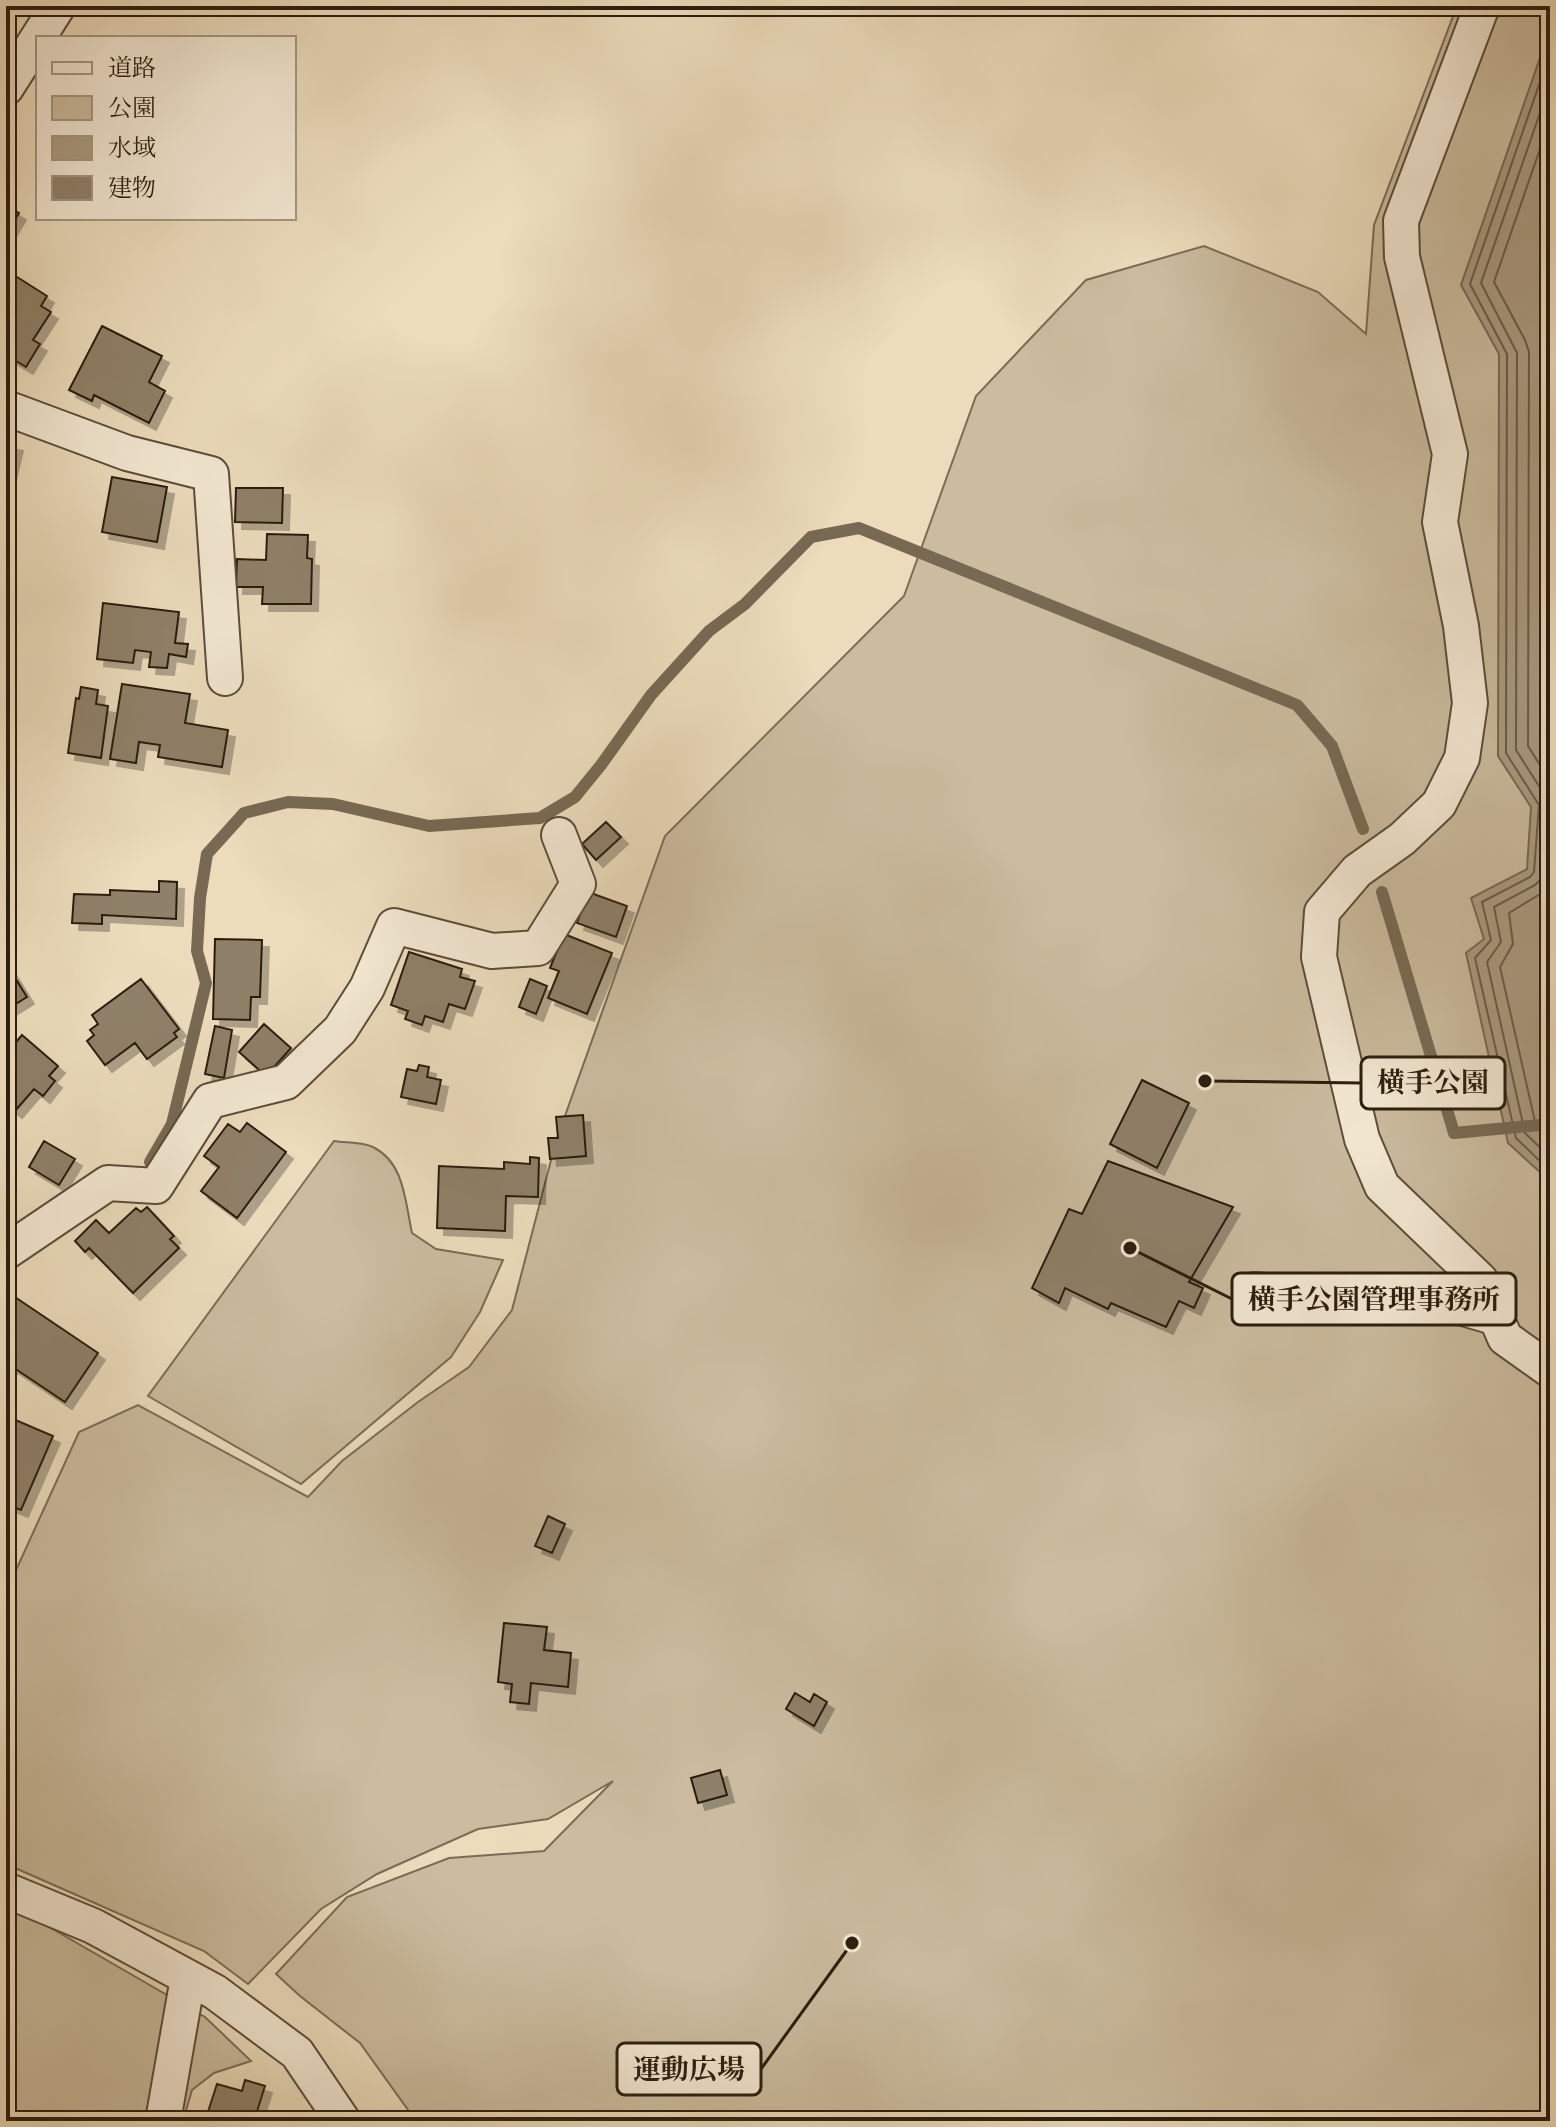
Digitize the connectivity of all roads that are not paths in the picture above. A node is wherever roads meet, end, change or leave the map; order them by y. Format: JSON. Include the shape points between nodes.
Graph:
{"nodes":[{"id":1,"x":58,"y":6,"type":"edge"},
{"id":2,"x":1482,"y":6,"type":"edge"},
{"id":3,"x":39,"y":36,"type":"edge"},
{"id":4,"x":36,"y":41,"type":"edge"},
{"id":5,"x":6,"y":88,"type":"edge"},
{"id":6,"x":6,"y":408,"type":"edge"},
{"id":7,"x":225,"y":678,"type":"dead end"},
{"id":8,"x":559,"y":835,"type":"dead end"},
{"id":9,"x":6,"y":1252,"type":"edge"},
{"id":10,"x":1253,"y":1282,"type":"dead end"},
{"id":11,"x":1500,"y":1327,"type":"junction"},
{"id":12,"x":1550,"y":1370,"type":"edge"},
{"id":13,"x":6,"y":1890,"type":"edge"},
{"id":14,"x":188,"y":1978,"type":"junction"},
{"id":15,"x":163,"y":2121,"type":"edge"},
{"id":16,"x":343,"y":2121,"type":"edge"}],
"edges":[{"from":1,"to":3,"type":"street"},
{"from":2,"to":11,"type":"street","via":[[1401,221],[1402,257],[1450,454],[1440,522],[1470,703],[1462,758],[1439,804],[1357,871],[1322,912],[1319,957],[1362,1139],[1382,1186],[1480,1280]]},
{"from":4,"to":5,"type":"street"},
{"from":6,"to":7,"type":"street","via":[[127,453],[211,474]]},
{"from":8,"to":9,"type":"street","via":[[578,884],[538,948],[492,951],[394,926],[367,988],[340,1030],[286,1082],[210,1101],[156,1186],[108,1183]]},
{"from":10,"to":11,"type":"lane","via":[[1368,1289]]},
{"from":11,"to":12,"type":"street","via":[[1505,1338]]},
{"from":13,"to":14,"type":"street","via":[[93,1926]]},
{"from":14,"to":15,"type":"street"},
{"from":14,"to":16,"type":"street","via":[[297,2053]]}]}
